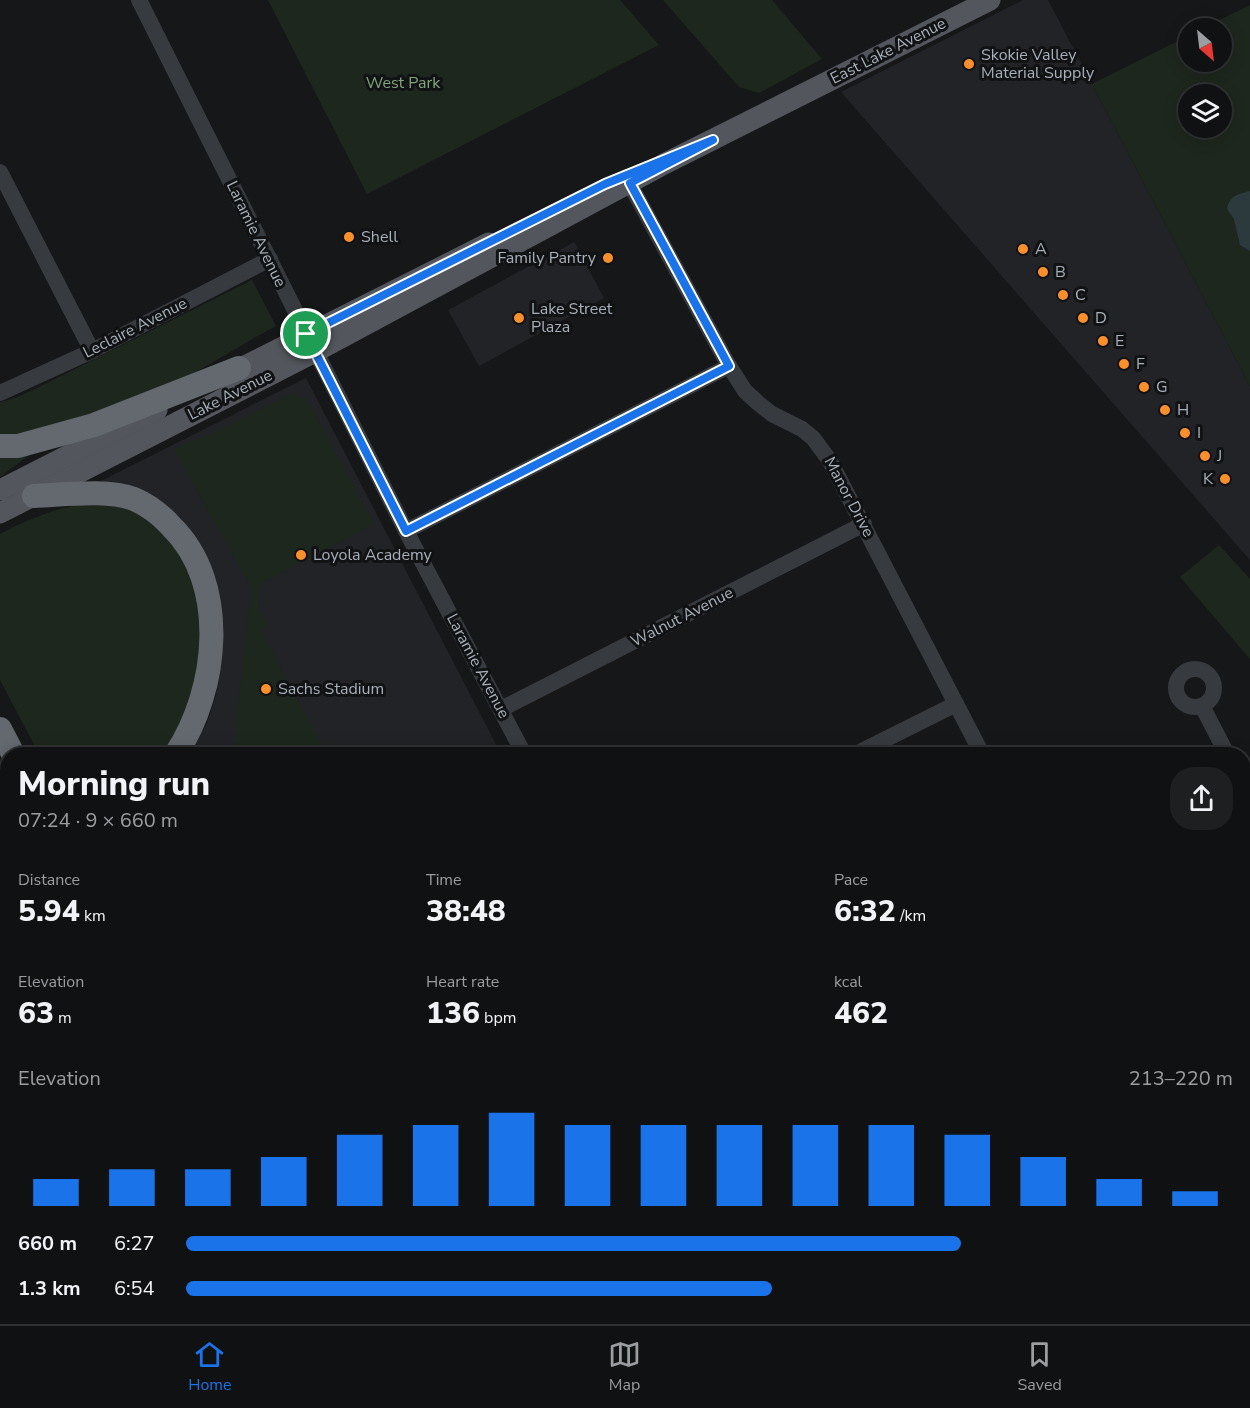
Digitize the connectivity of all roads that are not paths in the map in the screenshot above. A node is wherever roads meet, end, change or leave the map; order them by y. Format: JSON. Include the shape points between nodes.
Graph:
{"nodes":[{"id":1,"x":139,"y":0,"type":"edge"},
{"id":2,"x":990,"y":0,"type":"edge"},
{"id":3,"x":787,"y":101,"type":"joint"},
{"id":4,"x":0,"y":172,"type":"edge"},
{"id":5,"x":628,"y":180,"type":"junction"},
{"id":6,"x":270,"y":260,"type":"junction"},
{"id":7,"x":311,"y":343,"type":"junction"},
{"id":8,"x":92,"y":351,"type":"junction"},
{"id":9,"x":729,"y":366,"type":"junction"},
{"id":10,"x":239,"y":368,"type":"junction"},
{"id":11,"x":0,"y":393,"type":"edge"},
{"id":12,"x":0,"y":446,"type":"edge"},
{"id":13,"x":0,"y":490,"type":"edge"},
{"id":14,"x":34,"y":496,"type":"junction"},
{"id":15,"x":0,"y":513,"type":"edge"},
{"id":16,"x":864,"y":524,"type":"junction"},
{"id":17,"x":406,"y":531,"type":"junction"},
{"id":18,"x":956,"y":704,"type":"junction"},
{"id":19,"x":1202,"y":706,"type":"dead end"},
{"id":20,"x":501,"y":709,"type":"junction"},
{"id":21,"x":180,"y":747,"type":"edge"},
{"id":22,"x":520,"y":747,"type":"edge"},
{"id":23,"x":870,"y":747,"type":"edge"},
{"id":24,"x":978,"y":747,"type":"edge"},
{"id":25,"x":1223,"y":747,"type":"edge"}],
"edges":[{"from":1,"to":6,"type":"street","name":"Laramie Avenue"},
{"from":2,"to":3,"type":"main road","name":"East Lake Avenue"},
{"from":3,"to":5,"type":"main road","name":"Lake Avenue"},
{"from":4,"to":8,"type":"street"},
{"from":5,"to":7,"type":"main road","name":"Lake Avenue"},
{"from":5,"to":9,"type":"street","name":"Manor Drive"},
{"from":6,"to":7,"type":"street","name":"Laramie Avenue"},
{"from":6,"to":8,"type":"street","name":"Leclaire Avenue"},
{"from":7,"to":10,"type":"main road","name":"Lake Avenue"},
{"from":7,"to":14,"type":"main road","name":"Lake Avenue"},
{"from":7,"to":17,"type":"street","name":"Laramie Avenue"},
{"from":8,"to":11,"type":"street","name":"Leclaire Avenue"},
{"from":9,"to":16,"type":"street","name":"Manor Drive","via":[[758,403],[802,429],[822,448]]},
{"from":9,"to":17,"type":"street"},
{"from":10,"to":12,"type":"highway","via":[[94,425],[18,446]]},
{"from":10,"to":13,"type":"main road","name":"Lake Avenue"},
{"from":14,"to":15,"type":"main road","name":"Lake Avenue"},
{"from":14,"to":21,"type":"highway","via":[[91,494],[134,499],[166,521],[192,553],[208,596],[208,678],[203,699]]},
{"from":16,"to":18,"type":"street","name":"Manor Drive"},
{"from":16,"to":20,"type":"street","name":"Walnut Avenue"},
{"from":17,"to":20,"type":"street","name":"Laramie Avenue"},
{"from":18,"to":23,"type":"street"},
{"from":18,"to":24,"type":"street","name":"Manor Drive"},
{"from":19,"to":25,"type":"street"},
{"from":20,"to":22,"type":"street","name":"Laramie Avenue"}]}
